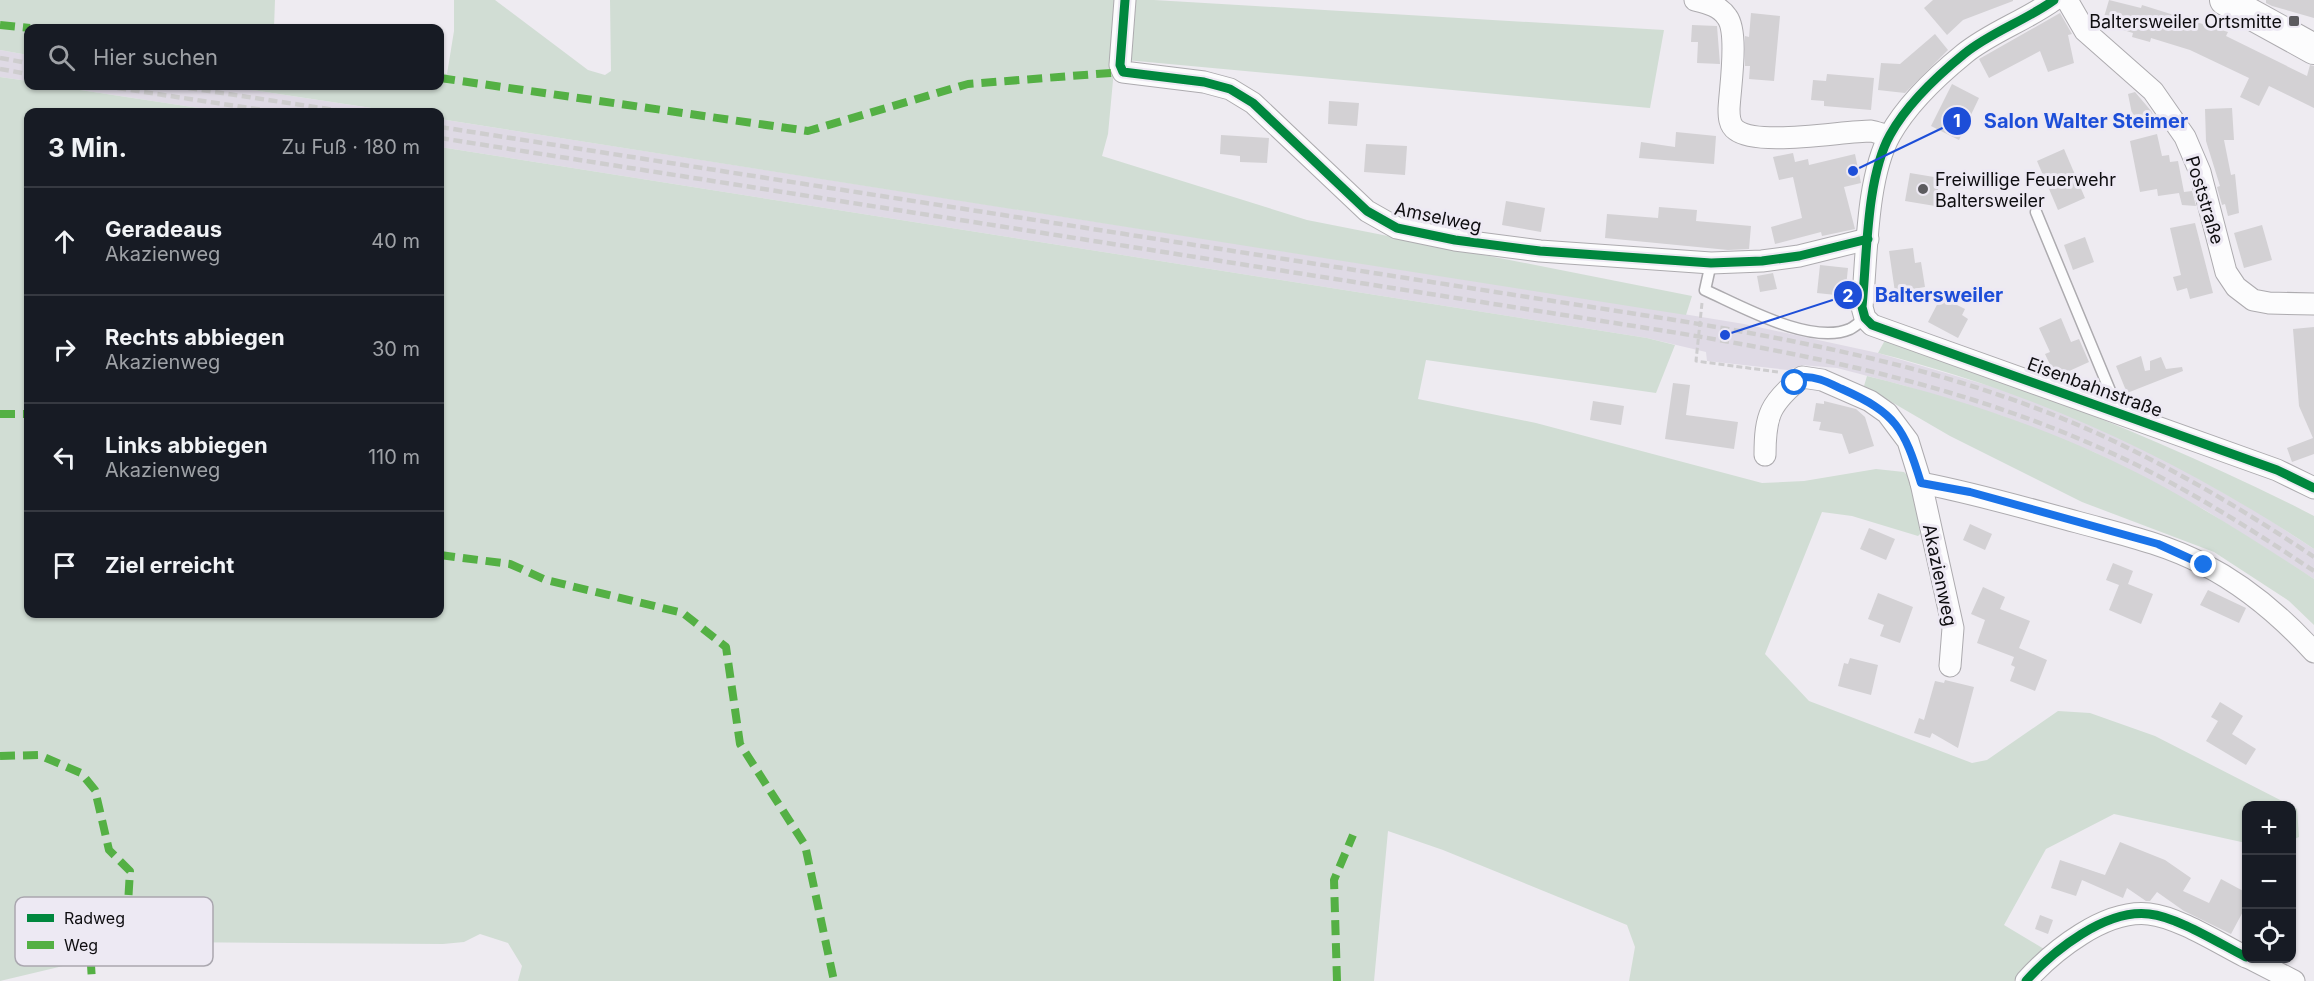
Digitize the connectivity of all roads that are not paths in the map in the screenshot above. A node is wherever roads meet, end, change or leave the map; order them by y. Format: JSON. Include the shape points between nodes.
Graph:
{"nodes":[{"id":1,"x":1125,"y":0,"type":"edge"},
{"id":2,"x":1695,"y":0,"type":"edge"},
{"id":3,"x":2054,"y":0,"type":"edge"},
{"id":4,"x":2067,"y":0,"type":"edge"},
{"id":5,"x":2234,"y":2,"type":"edge"},
{"id":6,"x":2314,"y":49,"type":"edge"},
{"id":7,"x":1889,"y":136,"type":"junction"},
{"id":8,"x":2036,"y":212,"type":"dead end"},
{"id":9,"x":1868,"y":238,"type":"junction"},
{"id":10,"x":1711,"y":263,"type":"junction"},
{"id":11,"x":2314,"y":304,"type":"edge"},
{"id":12,"x":1865,"y":318,"type":"junction"},
{"id":13,"x":2112,"y":410,"type":"junction"},
{"id":14,"x":1765,"y":455,"type":"dead end"},
{"id":15,"x":1921,"y":483,"type":"junction"},
{"id":16,"x":2314,"y":488,"type":"edge"},
{"id":17,"x":2314,"y":652,"type":"edge"},
{"id":18,"x":1950,"y":666,"type":"dead end"},
{"id":19,"x":2242,"y":955,"type":"edge"},
{"id":20,"x":2258,"y":963,"type":"edge"},
{"id":21,"x":2026,"y":981,"type":"edge"},
{"id":22,"x":2294,"y":981,"type":"edge"}],
"edges":[{"from":1,"to":10,"type":"street","name":"Amselweg","via":[[1120,65],[1123,72],[1204,82],[1238,94],[1253,103],[1367,212],[1383,222],[1455,240],[1540,251]]},
{"from":2,"to":7,"type":"street","via":[[1716,6],[1733,29],[1729,121],[1735,130],[1752,136],[1872,131]]},
{"from":3,"to":7,"type":"street","via":[[1993,33],[1964,54]]},
{"from":4,"to":11,"type":"street","name":"Poststraße","via":[[2085,31],[2153,91],[2185,137],[2200,172],[2226,272],[2236,287],[2253,300]]},
{"from":5,"to":6,"type":"main road"},
{"from":7,"to":9,"type":"street","via":[[1872,196]]},
{"from":8,"to":13,"type":"lane","via":[[2113,398]]},
{"from":9,"to":10,"type":"street","name":"Amselweg","via":[[1799,256]]},
{"from":9,"to":12,"type":"street","via":[[1862,307]]},
{"from":10,"to":12,"type":"lane","via":[[1705,290],[1780,323],[1832,333],[1850,329]]},
{"from":12,"to":13,"type":"street","name":"Eisenbahnstraße","via":[[1872,325]]},
{"from":13,"to":16,"type":"street","name":"Eisenbahnstraße","via":[[2277,470]]},
{"from":14,"to":15,"type":"street","name":"Akazienweg","via":[[1768,412],[1802,377],[1822,380],[1870,401],[1887,413],[1908,441]]},
{"from":15,"to":17,"type":"street","via":[[1970,492],[2158,544],[2204,565],[2247,593]]},
{"from":15,"to":18,"type":"street","name":"Akazienweg","via":[[1953,628]]},
{"from":19,"to":21,"type":"street","via":[[2178,924],[2151,914],[2136,914],[2074,938]]},
{"from":20,"to":22,"type":"street"}]}
